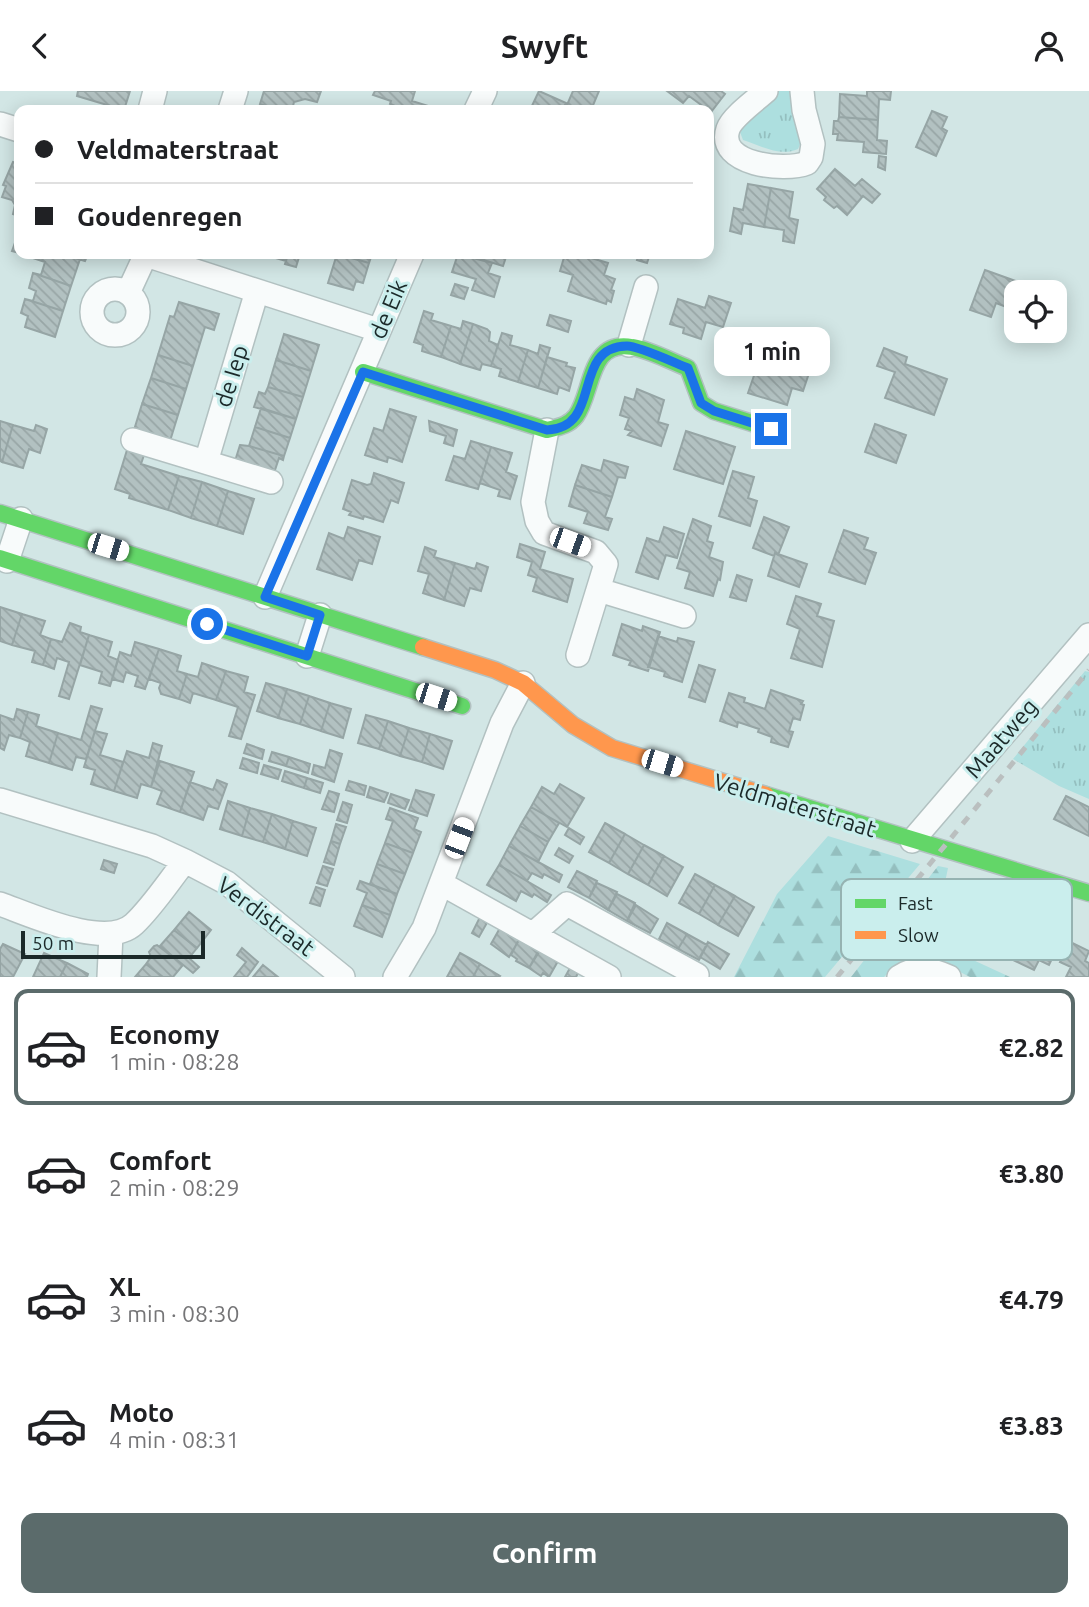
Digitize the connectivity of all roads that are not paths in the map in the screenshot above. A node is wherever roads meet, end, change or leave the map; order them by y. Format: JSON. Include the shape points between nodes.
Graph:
{"nodes":[{"id":1,"x":766,"y":91,"type":"edge"},
{"id":2,"x":802,"y":91,"type":"edge"},
{"id":3,"x":144,"y":259,"type":"edge"},
{"id":4,"x":410,"y":259,"type":"edge"},
{"id":5,"x":182,"y":260,"type":"edge"},
{"id":6,"x":646,"y":287,"type":"dead end"},
{"id":7,"x":257,"y":291,"type":"junction"},
{"id":8,"x":128,"y":293,"type":"dead end"},
{"id":9,"x":378,"y":330,"type":"junction"},
{"id":10,"x":629,"y":345,"type":"junction"},
{"id":11,"x":363,"y":372,"type":"junction"},
{"id":12,"x":771,"y":429,"type":"dead end"},
{"id":13,"x":547,"y":430,"type":"junction"},
{"id":14,"x":133,"y":440,"type":"dead end"},
{"id":15,"x":206,"y":462,"type":"junction"},
{"id":16,"x":271,"y":482,"type":"dead end"},
{"id":17,"x":10,"y":516,"type":"edge"},
{"id":18,"x":4,"y":560,"type":"edge"},
{"id":19,"x":599,"y":590,"type":"junction"},
{"id":20,"x":265,"y":597,"type":"junction"},
{"id":21,"x":320,"y":615,"type":"junction"},
{"id":22,"x":684,"y":616,"type":"dead end"},
{"id":23,"x":1089,"y":635,"type":"edge"},
{"id":24,"x":579,"y":655,"type":"dead end"},
{"id":25,"x":307,"y":656,"type":"junction"},
{"id":26,"x":523,"y":683,"type":"junction"},
{"id":27,"x":462,"y":706,"type":"dead end"},
{"id":28,"x":0,"y":800,"type":"edge"},
{"id":29,"x":912,"y":841,"type":"junction"},
{"id":30,"x":186,"y":861,"type":"junction"},
{"id":31,"x":1041,"y":879,"type":"edge"},
{"id":32,"x":442,"y":884,"type":"junction"},
{"id":33,"x":1072,"y":888,"type":"edge"},
{"id":34,"x":1089,"y":893,"type":"edge"},
{"id":35,"x":0,"y":904,"type":"edge"},
{"id":36,"x":111,"y":934,"type":"junction"},
{"id":37,"x":533,"y":934,"type":"junction"},
{"id":38,"x":109,"y":977,"type":"edge"},
{"id":39,"x":343,"y":977,"type":"edge"},
{"id":40,"x":396,"y":977,"type":"edge"},
{"id":41,"x":609,"y":977,"type":"edge"},
{"id":42,"x":696,"y":977,"type":"edge"},
{"id":43,"x":900,"y":977,"type":"edge"},
{"id":44,"x":949,"y":977,"type":"edge"}],
"edges":[{"from":1,"to":2,"type":"street","via":[[729,126],[726,142],[739,157],[788,167],[807,163],[813,152]]},
{"from":3,"to":8,"type":"street"},
{"from":4,"to":9,"type":"street","name":"de Eik"},
{"from":5,"to":7,"type":"street"},
{"from":6,"to":10,"type":"street"},
{"from":7,"to":9,"type":"street"},
{"from":7,"to":15,"type":"street","name":"de Iep"},
{"from":9,"to":11,"type":"street","name":"de Eik"},
{"from":10,"to":12,"type":"street","via":[[688,368],[701,403],[714,411]]},
{"from":10,"to":13,"type":"street","via":[[605,352],[594,363],[575,419],[559,430]]},
{"from":11,"to":13,"type":"street"},
{"from":11,"to":20,"type":"street","name":"de Eik"},
{"from":13,"to":19,"type":"street","via":[[533,502],[537,521],[544,533],[596,552],[606,564]]},
{"from":14,"to":15,"type":"street"},
{"from":15,"to":16,"type":"street"},
{"from":17,"to":18,"type":"street","name":"Veldmaterstraat"},
{"from":17,"to":20,"type":"street","name":"Veldmaterstraat"},
{"from":18,"to":25,"type":"street","name":"Veldmaterstraat"},
{"from":19,"to":22,"type":"street"},
{"from":19,"to":24,"type":"street"},
{"from":20,"to":21,"type":"street","name":"Veldmaterstraat"},
{"from":21,"to":25,"type":"street"},
{"from":21,"to":26,"type":"street","name":"Veldmaterstraat"},
{"from":23,"to":29,"type":"street","name":"Maatweg"},
{"from":25,"to":27,"type":"street","name":"Veldmaterstraat"},
{"from":26,"to":29,"type":"street","name":"Veldmaterstraat","via":[[573,725],[612,748]]},
{"from":26,"to":32,"type":"street","via":[[502,723]]},
{"from":28,"to":30,"type":"street","name":"Verdistraat","via":[[152,846]]},
{"from":29,"to":31,"type":"street","name":"Veldmaterstraat"},
{"from":30,"to":36,"type":"street","via":[[132,926]]},
{"from":30,"to":39,"type":"street","name":"Verdistraat","via":[[227,883]]},
{"from":32,"to":37,"type":"street"},
{"from":32,"to":40,"type":"street"},
{"from":33,"to":34,"type":"street","name":"Veldmaterstraat"},
{"from":35,"to":36,"type":"street","via":[[91,934]]},
{"from":36,"to":38,"type":"street"},
{"from":37,"to":41,"type":"street"},
{"from":37,"to":42,"type":"street","via":[[567,904]]},
{"from":43,"to":44,"type":"street","via":[[927,968]]}]}
